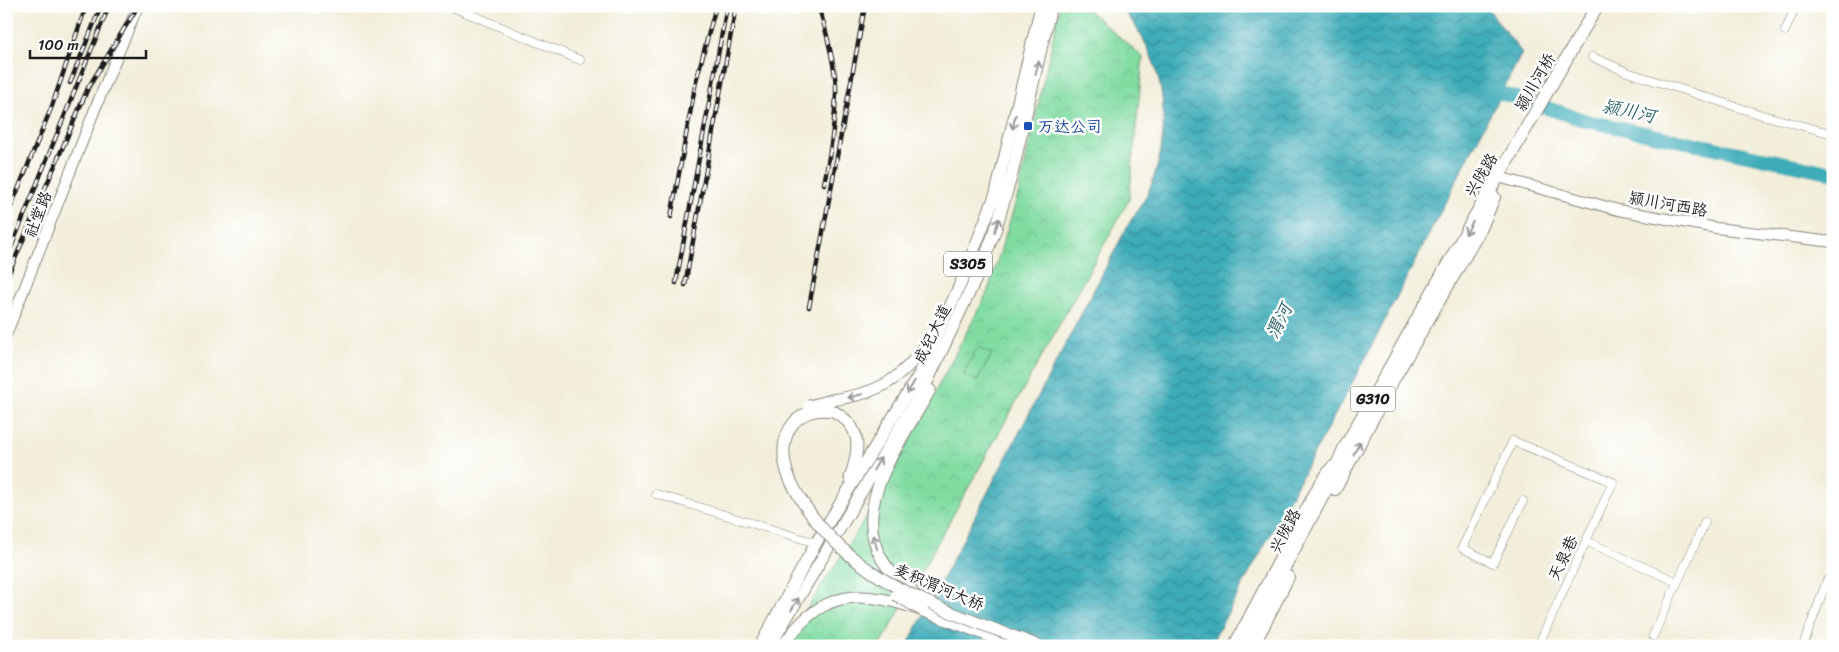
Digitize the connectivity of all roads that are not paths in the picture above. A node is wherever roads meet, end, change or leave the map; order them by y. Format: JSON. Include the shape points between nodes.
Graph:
{"nodes":[{"id":1,"x":132,"y":6,"type":"edge"},
{"id":2,"x":138,"y":6,"type":"edge"},
{"id":3,"x":450,"y":6,"type":"edge"},
{"id":4,"x":1041,"y":6,"type":"edge"},
{"id":5,"x":1051,"y":6,"type":"edge"},
{"id":6,"x":1597,"y":6,"type":"edge"},
{"id":7,"x":1796,"y":6,"type":"edge"},
{"id":8,"x":1785,"y":31,"type":"dead end"},
{"id":9,"x":1592,"y":57,"type":"dead end"},
{"id":10,"x":580,"y":60,"type":"dead end"},
{"id":11,"x":96,"y":104,"type":"junction"},
{"id":12,"x":1833,"y":134,"type":"edge"},
{"id":13,"x":1511,"y":156,"type":"junction"},
{"id":14,"x":1503,"y":175,"type":"junction"},
{"id":15,"x":1833,"y":236,"type":"edge"},
{"id":16,"x":1833,"y":242,"type":"edge"},
{"id":17,"x":980,"y":270,"type":"junction"},
{"id":18,"x":943,"y":323,"type":"junction"},
{"id":19,"x":6,"y":335,"type":"edge"},
{"id":20,"x":832,"y":406,"type":"junction"},
{"id":21,"x":1344,"y":449,"type":"junction"},
{"id":22,"x":656,"y":494,"type":"dead end"},
{"id":23,"x":842,"y":500,"type":"junction"},
{"id":24,"x":1523,"y":501,"type":"dead end"},
{"id":25,"x":1705,"y":522,"type":"dead end"},
{"id":26,"x":1586,"y":541,"type":"junction"},
{"id":27,"x":816,"y":543,"type":"junction"},
{"id":28,"x":1827,"y":580,"type":"dead end"},
{"id":29,"x":1677,"y":582,"type":"junction"},
{"id":30,"x":926,"y":607,"type":"junction"},
{"id":31,"x":1653,"y":636,"type":"dead end"},
{"id":32,"x":760,"y":646,"type":"edge"},
{"id":33,"x":770,"y":646,"type":"edge"},
{"id":34,"x":783,"y":646,"type":"edge"},
{"id":35,"x":1016,"y":646,"type":"edge"},
{"id":36,"x":1039,"y":646,"type":"edge"},
{"id":37,"x":1234,"y":646,"type":"edge"},
{"id":38,"x":1242,"y":646,"type":"edge"},
{"id":39,"x":1253,"y":646,"type":"edge"},
{"id":40,"x":1538,"y":646,"type":"edge"},
{"id":41,"x":1803,"y":646,"type":"edge"}],
"edges":[{"from":1,"to":11,"type":"main road","name":"社堂路","via":[[104,74]]},
{"from":2,"to":11,"type":"main road","name":"社堂路"},
{"from":3,"to":10,"type":"street"},
{"from":4,"to":18,"type":"main road","name":"成纪大道","number":"S305","one_way":true,"via":[[996,193]]},
{"from":17,"to":5,"type":"main road","name":"成纪大道","one_way":true,"via":[[1012,174]]},
{"from":6,"to":13,"type":"highway","name":"颍川河桥","number":"G310"},
{"from":7,"to":8,"type":"street"},
{"from":9,"to":12,"type":"street","via":[[1627,72]]},
{"from":11,"to":19,"type":"main road","name":"社堂路"},
{"from":13,"to":14,"type":"highway","name":"兴陇路"},
{"from":13,"to":21,"type":"highway","name":"兴陇路","number":"G310","one_way":true},
{"from":14,"to":15,"type":"main road","name":"颍川河西路","via":[[1621,205],[1716,222]]},
{"from":14,"to":16,"type":"main road","name":"颍川河西路","via":[[1618,210],[1716,228]]},
{"from":39,"to":14,"type":"highway","name":"兴陇路","one_way":true,"via":[[1394,378],[1481,228]]},
{"from":30,"to":17,"type":"main road","one_way":true,"bridge":true,"via":[[888,568],[874,542],[871,511],[880,480],[938,376],[968,313]]},
{"from":33,"to":17,"type":"main road","name":"成纪大道","one_way":true,"via":[[928,380]]},
{"from":18,"to":20,"type":"main road","name":"麦积渭河大桥","one_way":true,"via":[[911,365],[893,381]]},
{"from":18,"to":23,"type":"main road","name":"成纪大道","number":"S305","one_way":true,"via":[[920,373]]},
{"from":20,"to":23,"type":"main road","via":[[850,424],[858,448]]},
{"from":20,"to":30,"type":"main road","name":"麦积渭河大桥","bridge":true,"via":[[806,408],[786,424],[781,432],[778,454],[784,479],[804,515],[840,554],[885,588]]},
{"from":21,"to":37,"type":"main road","via":[[1318,487]]},
{"from":21,"to":38,"type":"highway","name":"兴陇路","number":"G310","via":[[1327,488]]},
{"from":22,"to":27,"type":"street"},
{"from":23,"to":27,"type":"main road","name":"成纪大道","number":"S305"},
{"from":24,"to":26,"type":"street","name":"天泉巷","via":[[1494,563],[1462,548],[1513,441],[1613,482]]},
{"from":25,"to":29,"type":"street"},
{"from":26,"to":29,"type":"street"},
{"from":26,"to":40,"type":"street","name":"天泉巷"},
{"from":27,"to":32,"type":"main road","name":"成纪大道","number":"S305"},
{"from":28,"to":41,"type":"street"},
{"from":29,"to":31,"type":"street"},
{"from":30,"to":34,"type":"main road","bridge":true,"via":[[868,596],[831,601],[805,618]]},
{"from":30,"to":35,"type":"main road","name":"麦积渭河大桥"},
{"from":30,"to":36,"type":"main road","name":"麦积渭河大桥","bridge":true}]}
